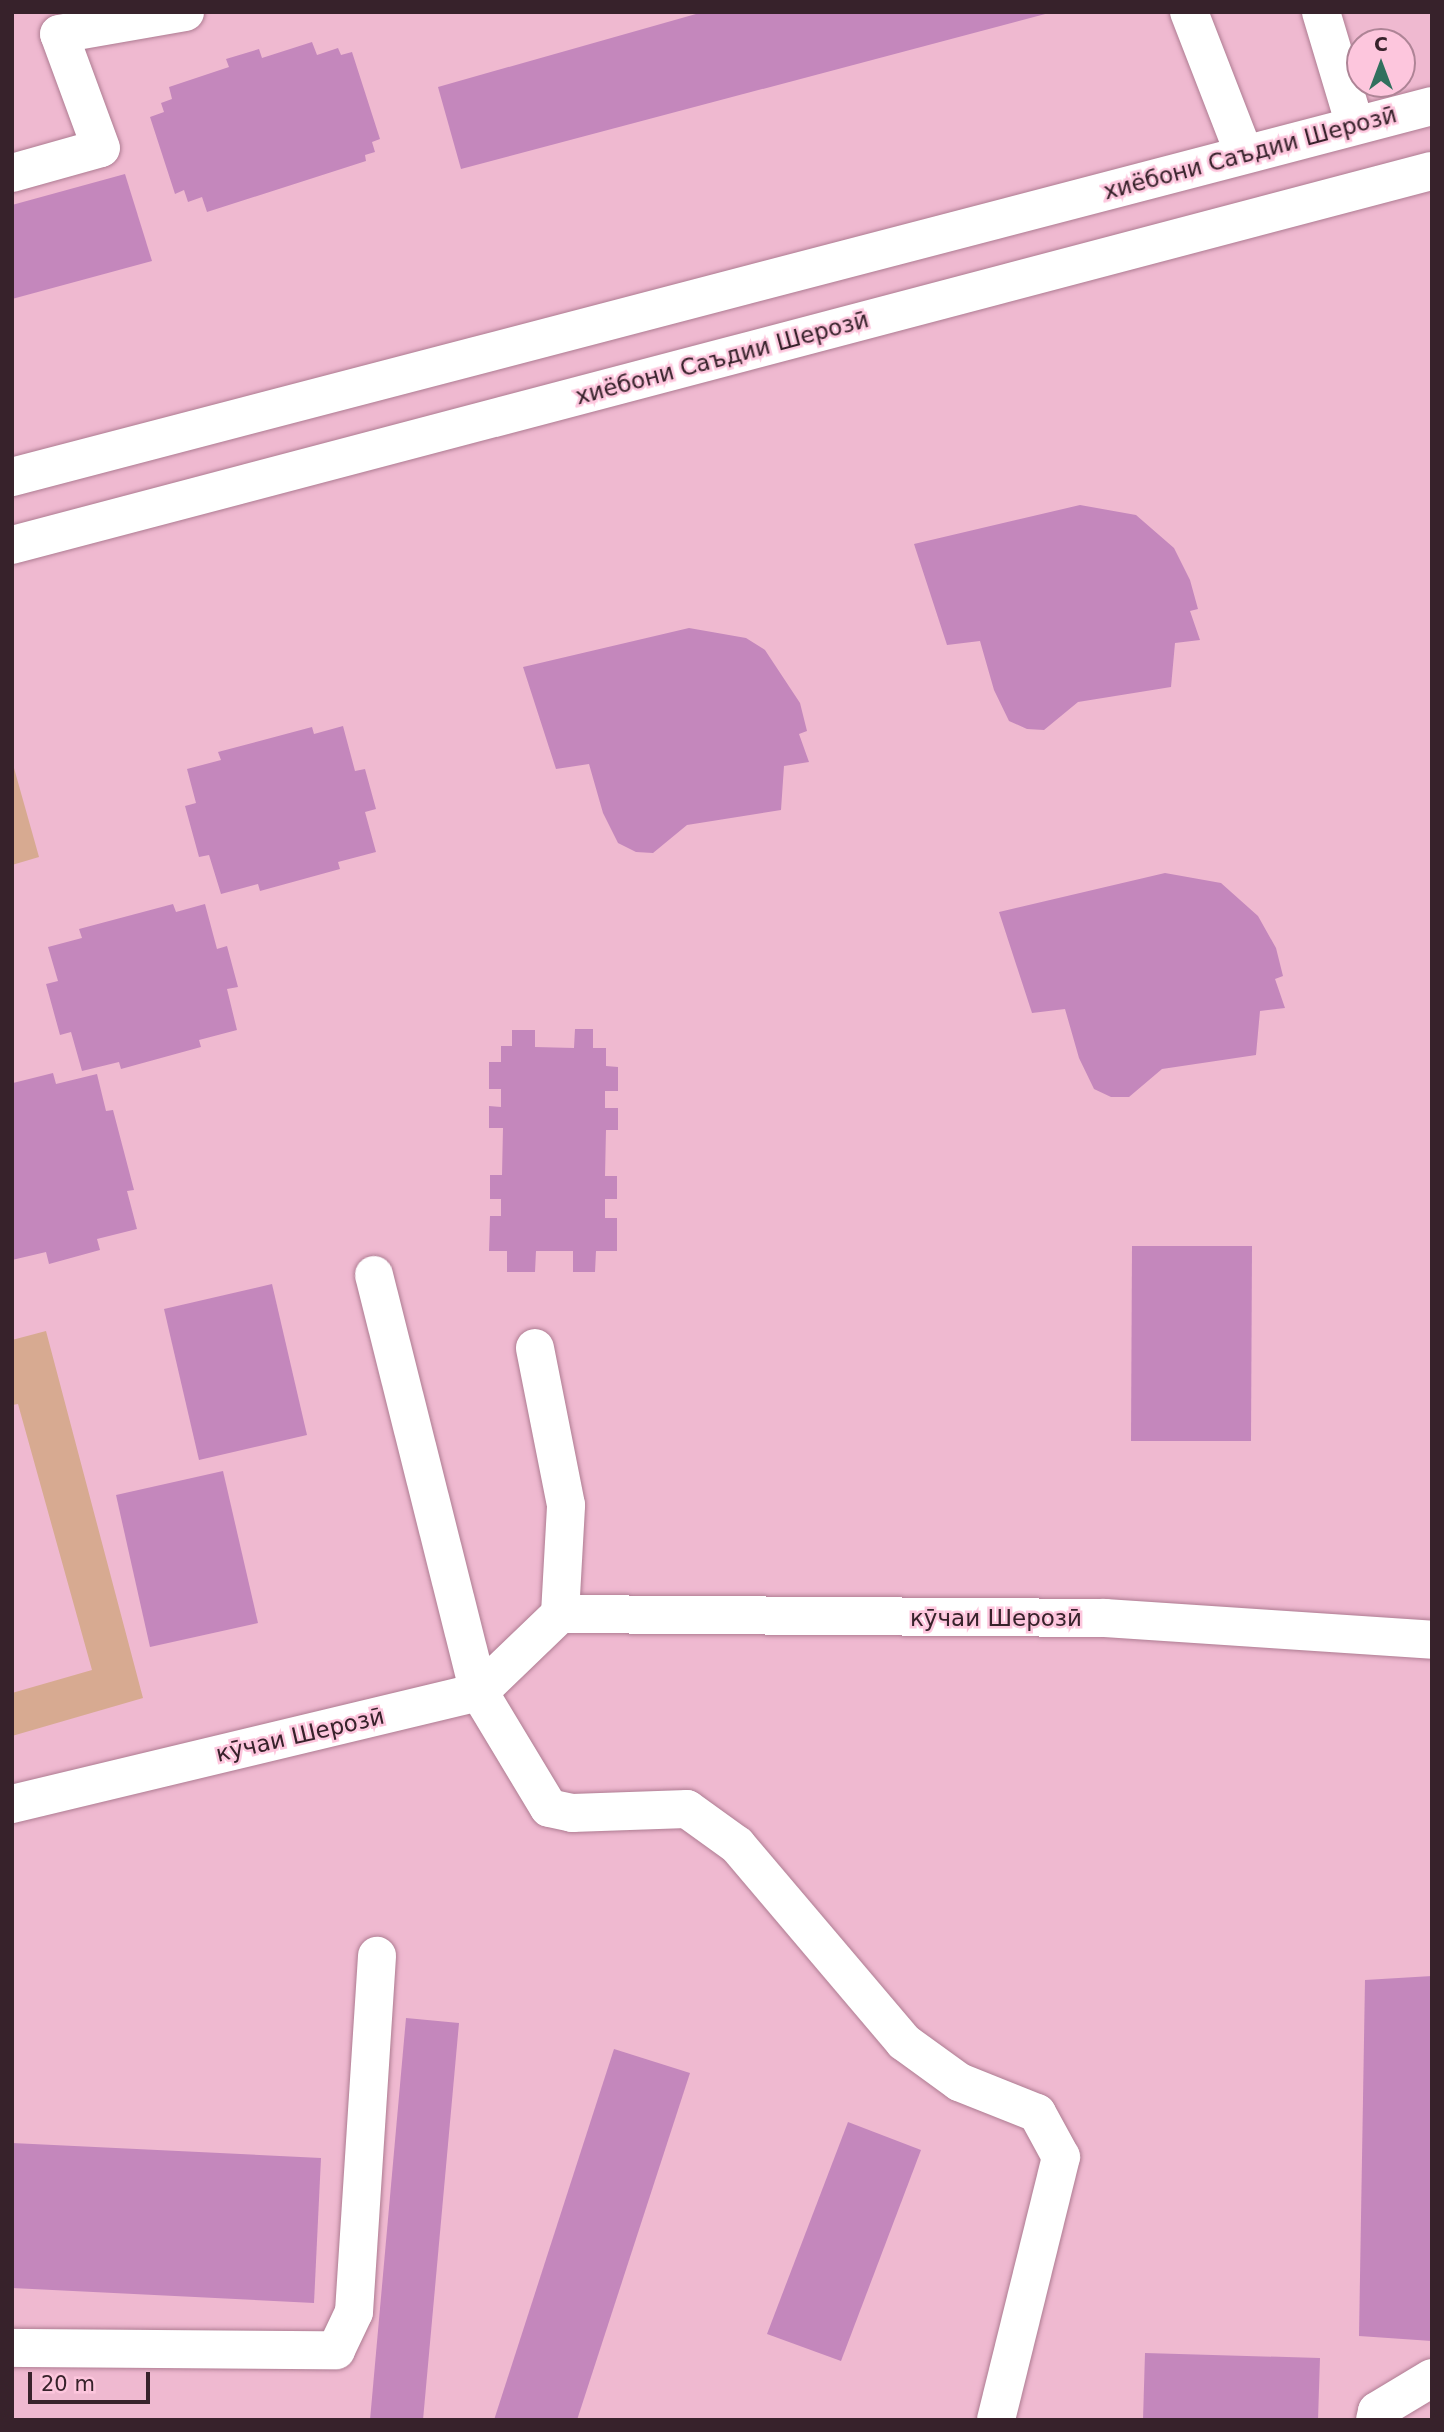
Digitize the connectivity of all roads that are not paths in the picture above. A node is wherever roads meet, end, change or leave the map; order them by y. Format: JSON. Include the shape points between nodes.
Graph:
{"nodes":[{"id":1,"x":185,"y":12,"type":"edge"},
{"id":2,"x":1189,"y":12,"type":"edge"},
{"id":3,"x":1321,"y":12,"type":"edge"},
{"id":4,"x":1432,"y":106,"type":"edge"},
{"id":5,"x":1355,"y":125,"type":"junction"},
{"id":6,"x":1244,"y":154,"type":"junction"},
{"id":7,"x":1432,"y":171,"type":"edge"},
{"id":8,"x":12,"y":173,"type":"edge"},
{"id":9,"x":12,"y":477,"type":"edge"},
{"id":10,"x":12,"y":545,"type":"edge"},
{"id":11,"x":374,"y":1275,"type":"dead end"},
{"id":12,"x":535,"y":1348,"type":"dead end"},
{"id":13,"x":561,"y":1614,"type":"junction"},
{"id":14,"x":1432,"y":1640,"type":"edge"},
{"id":15,"x":479,"y":1692,"type":"junction"},
{"id":16,"x":12,"y":1804,"type":"edge"},
{"id":17,"x":377,"y":1955,"type":"dead end"},
{"id":18,"x":12,"y":2348,"type":"edge"},
{"id":19,"x":1432,"y":2378,"type":"edge"},
{"id":20,"x":996,"y":2420,"type":"edge"},
{"id":21,"x":1375,"y":2420,"type":"edge"}],
"edges":[{"from":1,"to":8,"type":"main road","via":[[58,34],[101,148]]},
{"from":2,"to":6,"type":"main road"},
{"from":3,"to":5,"type":"main road"},
{"from":4,"to":5,"type":"main road","name":"хиёбони Саъдии Шерозӣ"},
{"from":5,"to":6,"type":"main road","name":"хиёбони Саъдии Шерозӣ"},
{"from":6,"to":9,"type":"main road","name":"хиёбони Саъдии Шерозӣ"},
{"from":7,"to":10,"type":"main road","name":"хиёбони Саъдии Шерозӣ"},
{"from":11,"to":15,"type":"main road"},
{"from":12,"to":13,"type":"main road","via":[[566,1505]]},
{"from":13,"to":14,"type":"main road","name":"кӯчаи Шерозӣ","via":[[1105,1618]]},
{"from":13,"to":15,"type":"main road"},
{"from":15,"to":16,"type":"main road","name":"кӯчаи Шерозӣ"},
{"from":15,"to":20,"type":"main road","via":[[549,1808],[572,1813],[687,1809],[737,1845],[904,2042],[959,2082],[1037,2113],[1061,2157]]},
{"from":17,"to":18,"type":"main road","via":[[354,2312],[335,2350]]},
{"from":19,"to":21,"type":"main road","via":[[1377,2411]]}]}
